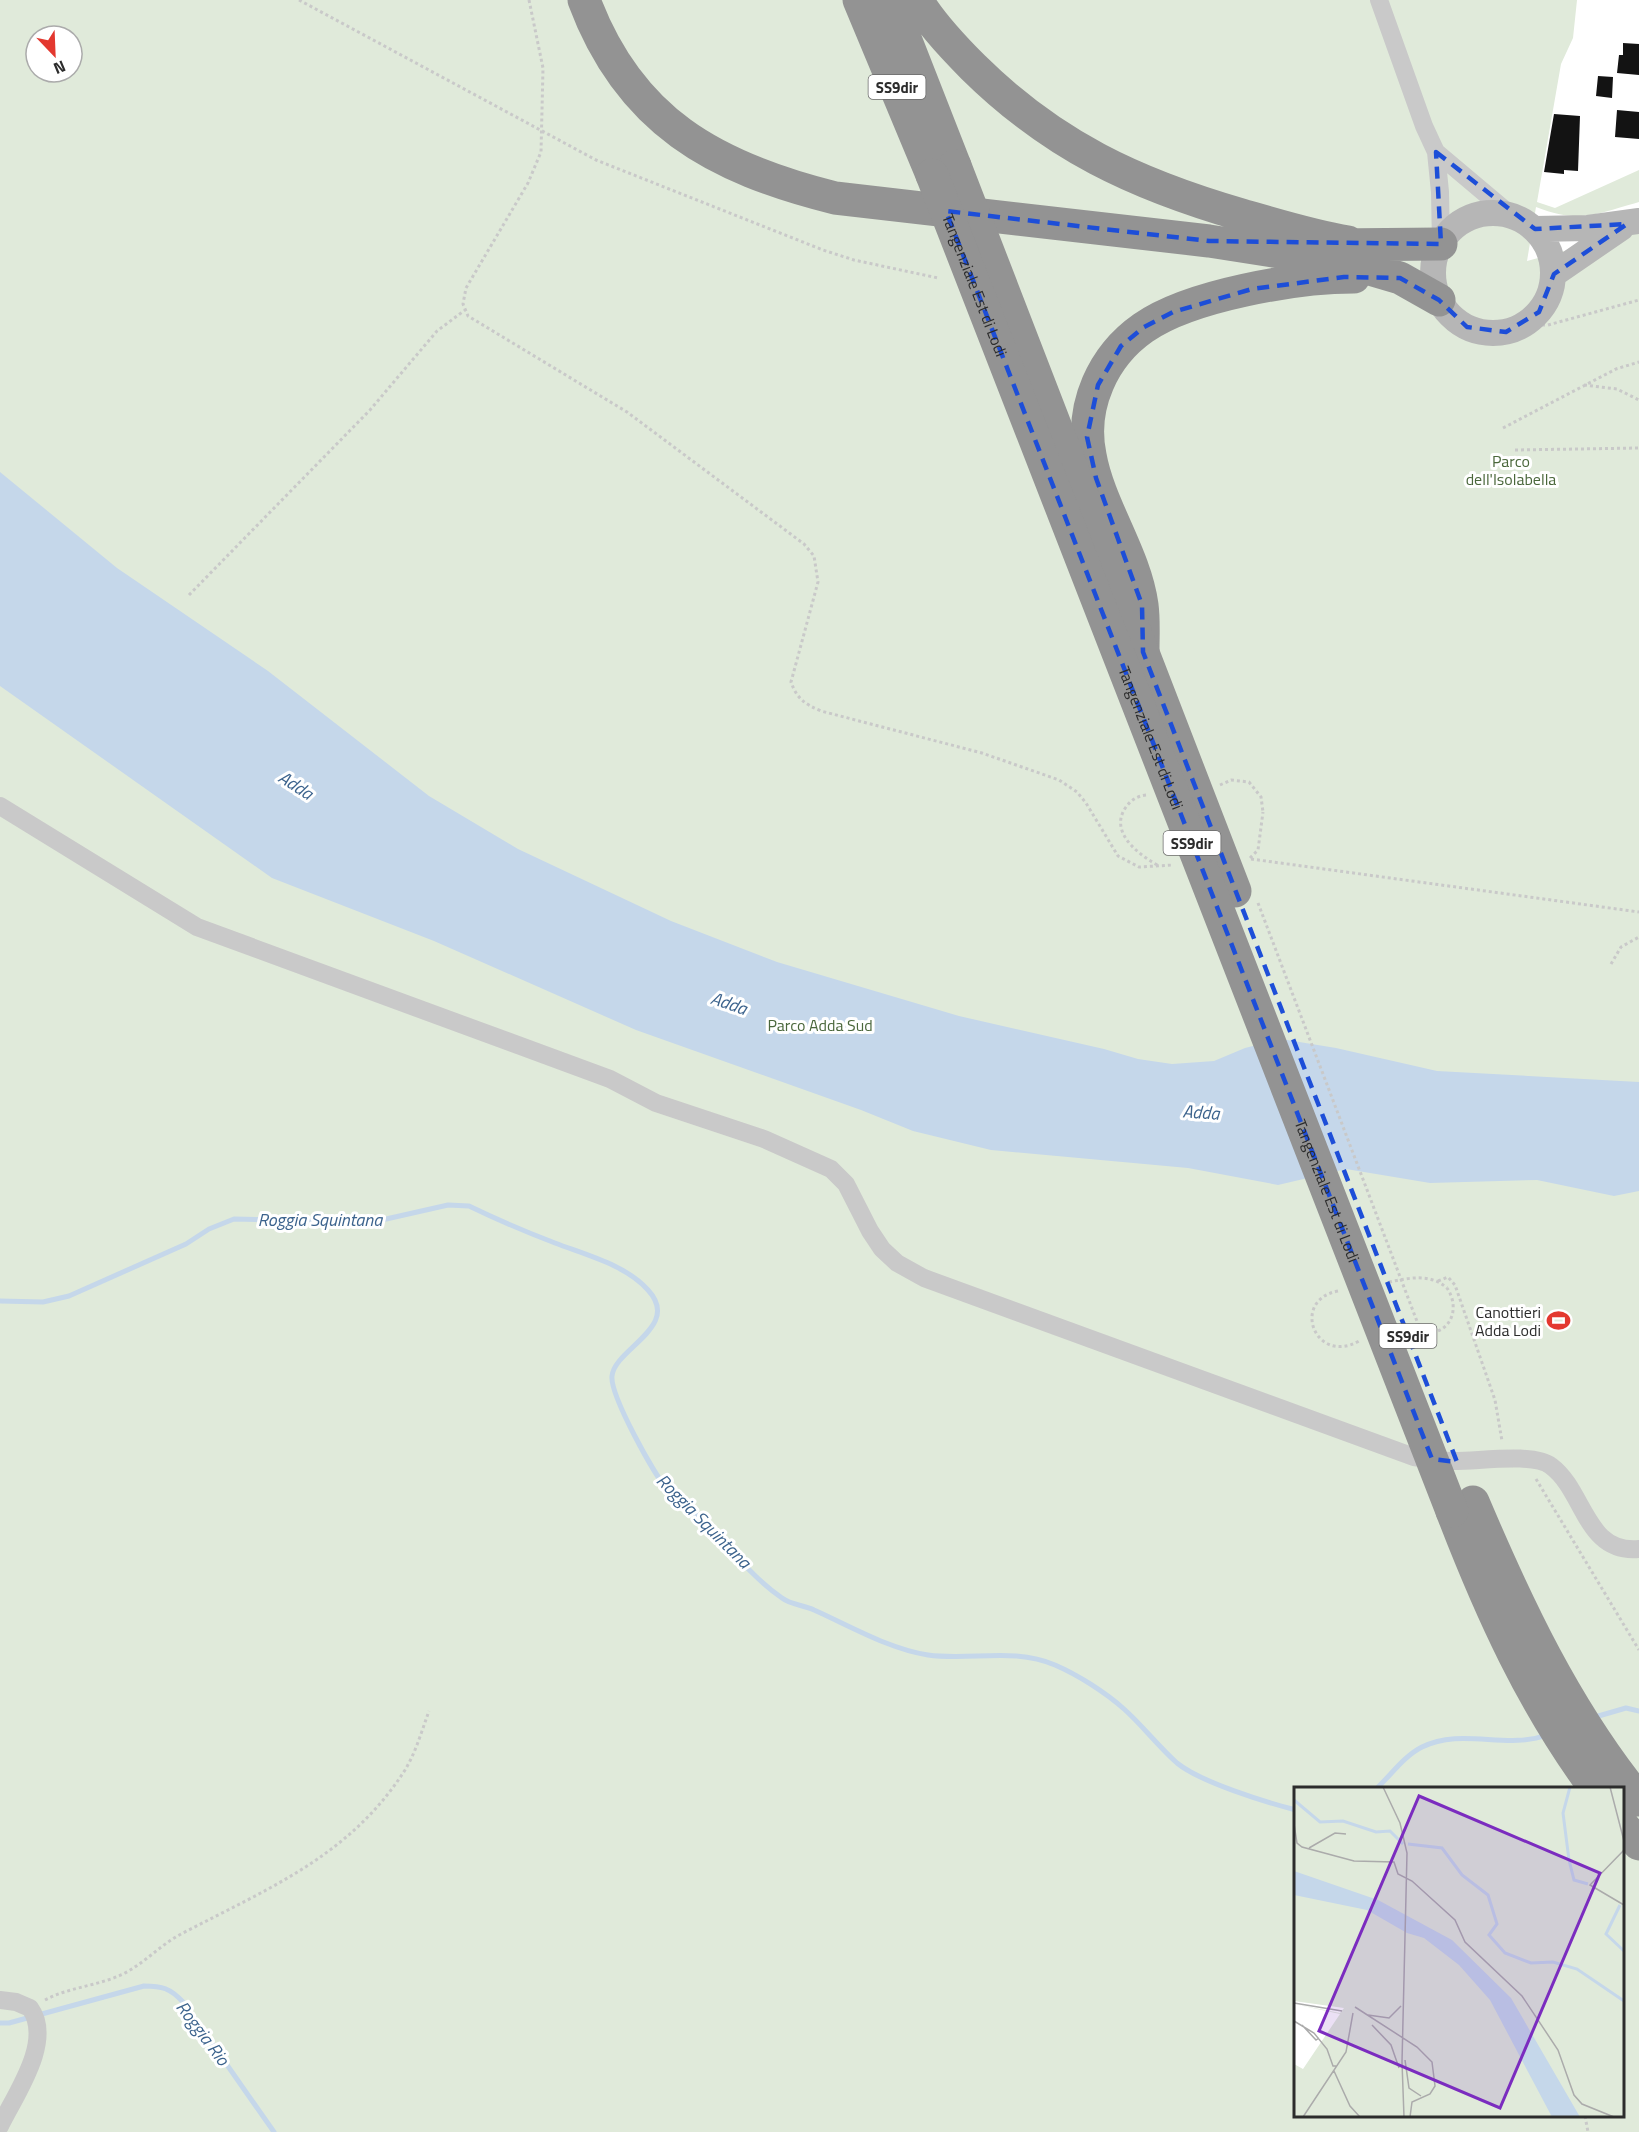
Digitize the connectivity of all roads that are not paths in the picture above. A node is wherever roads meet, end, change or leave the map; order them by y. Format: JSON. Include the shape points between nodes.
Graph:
{"nodes":[{"id":1,"x":584,"y":0,"type":"edge"},
{"id":2,"x":842,"y":0,"type":"edge"},
{"id":3,"x":859,"y":0,"type":"edge"},
{"id":4,"x":890,"y":0,"type":"edge"},
{"id":5,"x":917,"y":0,"type":"edge"},
{"id":6,"x":1379,"y":0,"type":"edge"},
{"id":7,"x":885,"y":59,"type":"junction"},
{"id":8,"x":1436,"y":152,"type":"junction"},
{"id":9,"x":944,"y":170,"type":"junction"},
{"id":10,"x":1512,"y":216,"type":"junction"},
{"id":11,"x":1633,"y":222,"type":"edge"},
{"id":12,"x":1534,"y":229,"type":"junction"},
{"id":13,"x":1209,"y":241,"type":"junction"},
{"id":14,"x":1441,"y":244,"type":"junction"},
{"id":15,"x":1371,"y":246,"type":"junction"},
{"id":16,"x":1554,"y":274,"type":"junction"},
{"id":17,"x":1400,"y":278,"type":"junction"},
{"id":18,"x":1439,"y":300,"type":"junction"},
{"id":19,"x":1143,"y":652,"type":"junction"},
{"id":20,"x":0,"y":806,"type":"edge"},
{"id":21,"x":1463,"y":1507,"type":"junction"},
{"id":22,"x":1639,"y":1549,"type":"edge"},
{"id":23,"x":1569,"y":1726,"type":"junction"},
{"id":24,"x":1594,"y":1787,"type":"edge"},
{"id":25,"x":1639,"y":1800,"type":"edge"},
{"id":26,"x":1624,"y":1827,"type":"edge"},
{"id":27,"x":1639,"y":1844,"type":"edge"},
{"id":28,"x":0,"y":2000,"type":"edge"},
{"id":29,"x":0,"y":2126,"type":"edge"}],
"edges":[{"from":1,"to":13,"type":"highway","via":[[600,39],[641,100],[706,151],[747,171],[834,198]]},
{"from":2,"to":7,"type":"highway","via":[[864,39]]},
{"from":3,"to":7,"type":"highway","name":"Tangenziale Est di Lodi","number":"SS9dir"},
{"from":4,"to":9,"type":"highway","name":"Tangenziale Est di Lodi","number":"SS9dir"},
{"from":5,"to":15,"type":"highway","via":[[960,54],[1001,95],[1087,155],[1193,201],[1326,238]]},
{"from":6,"to":8,"type":"street"},
{"from":7,"to":9,"type":"highway","name":"Tangenziale Est di Lodi","number":"SS9dir"},
{"from":8,"to":10,"type":"street"},
{"from":8,"to":14,"type":"street"},
{"from":9,"to":19,"type":"highway","name":"Tangenziale Est di Lodi","number":"SS9dir","bridge":true},
{"from":9,"to":21,"type":"highway","name":"Tangenziale Est di Lodi","number":"SS9dir","bridge":true},
{"from":10,"to":12,"type":"street"},
{"from":10,"to":14,"type":"street","via":[[1492,213],[1471,217],[1454,228]]},
{"from":11,"to":12,"type":"street"},
{"from":11,"to":16,"type":"street"},
{"from":12,"to":16,"type":"street","via":[[1545,242]]},
{"from":13,"to":15,"type":"highway"},
{"from":13,"to":17,"type":"highway","via":[[1350,263]]},
{"from":14,"to":15,"type":"highway"},
{"from":14,"to":18,"type":"street","via":[[1434,262]]},
{"from":16,"to":18,"type":"street","via":[[1550,294],[1539,312],[1524,325],[1506,332],[1486,333],[1467,327],[1451,316]]},
{"from":17,"to":18,"type":"highway"},
{"from":17,"to":19,"type":"highway","via":[[1344,277],[1252,289],[1173,312],[1144,327],[1121,346],[1098,385],[1087,418],[1088,447],[1138,586]]},
{"from":19,"to":21,"type":"highway","name":"Tangenziale Est di Lodi","number":"SS9dir","bridge":true},
{"from":20,"to":22,"type":"street","via":[[197,927],[610,1080],[656,1103],[764,1139],[821,1164],[846,1184],[882,1249],[924,1278],[1414,1457],[1543,1462],[1557,1472],[1605,1542],[1627,1550]]},
{"from":21,"to":23,"type":"highway","number":"SS9dir","via":[[1504,1637]]},
{"from":23,"to":24,"type":"highway","number":"SS9dir"},
{"from":23,"to":25,"type":"highway","number":"SS9dir"},
{"from":26,"to":27,"type":"highway"},
{"from":28,"to":29,"type":"street","via":[[16,2001],[33,2014],[39,2035],[36,2051]]}]}
